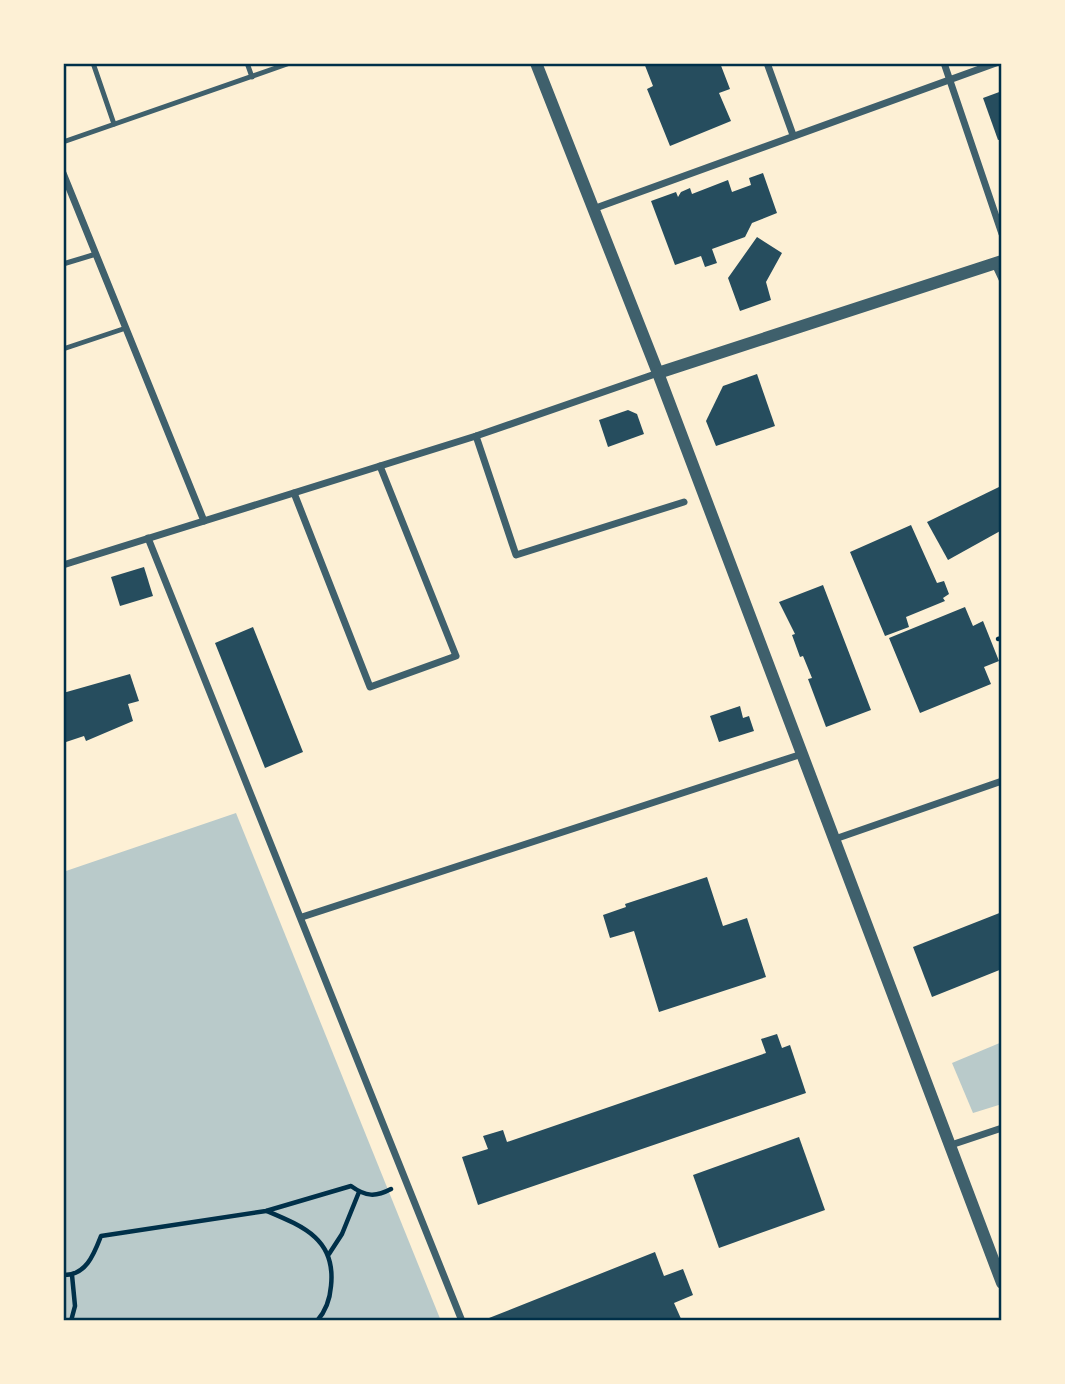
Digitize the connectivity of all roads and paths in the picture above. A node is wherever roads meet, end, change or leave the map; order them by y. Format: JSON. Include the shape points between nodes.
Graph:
{"nodes":[{"id":1,"x":93,"y":63,"type":"edge"},
{"id":2,"x":247,"y":63,"type":"edge"},
{"id":3,"x":290,"y":63,"type":"edge"},
{"id":4,"x":536,"y":63,"type":"edge"},
{"id":5,"x":767,"y":63,"type":"edge"},
{"id":6,"x":944,"y":63,"type":"edge"},
{"id":7,"x":996,"y":63,"type":"edge"},
{"id":8,"x":252,"y":77,"type":"junction"},
{"id":9,"x":950,"y":79,"type":"junction"},
{"id":10,"x":114,"y":124,"type":"junction"},
{"id":11,"x":793,"y":135,"type":"junction"},
{"id":12,"x":63,"y":142,"type":"edge"},
{"id":13,"x":63,"y":173,"type":"edge"},
{"id":14,"x":593,"y":209,"type":"junction"},
{"id":15,"x":1002,"y":234,"type":"edge"},
{"id":16,"x":96,"y":254,"type":"junction"},
{"id":17,"x":999,"y":263,"type":"edge"},
{"id":18,"x":63,"y":264,"type":"edge"},
{"id":19,"x":1002,"y":279,"type":"edge"},
{"id":20,"x":126,"y":328,"type":"junction"},
{"id":21,"x":63,"y":349,"type":"edge"},
{"id":22,"x":658,"y":373,"type":"junction"},
{"id":23,"x":475,"y":436,"type":"junction"},
{"id":24,"x":380,"y":466,"type":"junction"},
{"id":25,"x":294,"y":493,"type":"junction"},
{"id":26,"x":684,"y":502,"type":"dead end"},
{"id":27,"x":204,"y":521,"type":"junction"},
{"id":28,"x":148,"y":538,"type":"junction"},
{"id":29,"x":63,"y":565,"type":"edge"},
{"id":30,"x":802,"y":754,"type":"junction"},
{"id":31,"x":1002,"y":780,"type":"edge"},
{"id":32,"x":835,"y":839,"type":"junction"},
{"id":33,"x":302,"y":917,"type":"junction"},
{"id":34,"x":1002,"y":1128,"type":"edge"},
{"id":35,"x":951,"y":1145,"type":"junction"},
{"id":36,"x":407,"y":1182,"type":"junction"},
{"id":37,"x":359,"y":1191,"type":"junction"},
{"id":38,"x":267,"y":1211,"type":"junction"},
{"id":39,"x":330,"y":1254,"type":"junction"},
{"id":40,"x":63,"y":1275,"type":"edge"},
{"id":41,"x":72,"y":1275,"type":"junction"},
{"id":42,"x":1002,"y":1283,"type":"edge"},
{"id":43,"x":71,"y":1321,"type":"edge"},
{"id":44,"x":317,"y":1321,"type":"edge"},
{"id":45,"x":462,"y":1321,"type":"edge"}],
"edges":[{"from":1,"to":10,"type":"lane"},
{"from":2,"to":8,"type":"lane"},
{"from":3,"to":8,"type":"lane"},
{"from":4,"to":14,"type":"street"},
{"from":5,"to":11,"type":"street"},
{"from":6,"to":9,"type":"street"},
{"from":7,"to":9,"type":"street"},
{"from":8,"to":10,"type":"lane"},
{"from":9,"to":11,"type":"street"},
{"from":9,"to":15,"type":"street"},
{"from":10,"to":12,"type":"lane"},
{"from":11,"to":14,"type":"street"},
{"from":13,"to":16,"type":"street"},
{"from":14,"to":22,"type":"street"},
{"from":16,"to":18,"type":"lane"},
{"from":16,"to":20,"type":"street"},
{"from":17,"to":19,"type":"street"},
{"from":17,"to":22,"type":"street"},
{"from":20,"to":21,"type":"lane"},
{"from":20,"to":27,"type":"street"},
{"from":22,"to":23,"type":"street"},
{"from":22,"to":30,"type":"street"},
{"from":23,"to":24,"type":"street"},
{"from":23,"to":26,"type":"street","via":[[516,555]]},
{"from":24,"to":25,"type":"street"},
{"from":24,"to":25,"type":"street","via":[[456,656],[370,687]]},
{"from":25,"to":27,"type":"street"},
{"from":27,"to":28,"type":"street"},
{"from":28,"to":29,"type":"street"},
{"from":28,"to":33,"type":"street"},
{"from":30,"to":32,"type":"street"},
{"from":30,"to":33,"type":"street"},
{"from":31,"to":32,"type":"street"},
{"from":32,"to":35,"type":"street"},
{"from":33,"to":36,"type":"street"},
{"from":34,"to":35,"type":"street"},
{"from":35,"to":42,"type":"street"},
{"from":36,"to":37,"type":"path","via":[[379,1195]]},
{"from":36,"to":45,"type":"street"},
{"from":37,"to":38,"type":"path","via":[[352,1186]]},
{"from":37,"to":39,"type":"path"},
{"from":38,"to":39,"type":"path","via":[[311,1233]]},
{"from":38,"to":41,"type":"path","via":[[101,1236],[91,1261]]},
{"from":39,"to":44,"type":"path","via":[[330,1294]]},
{"from":40,"to":41,"type":"path"},
{"from":41,"to":43,"type":"path","via":[[75,1306]]}]}
